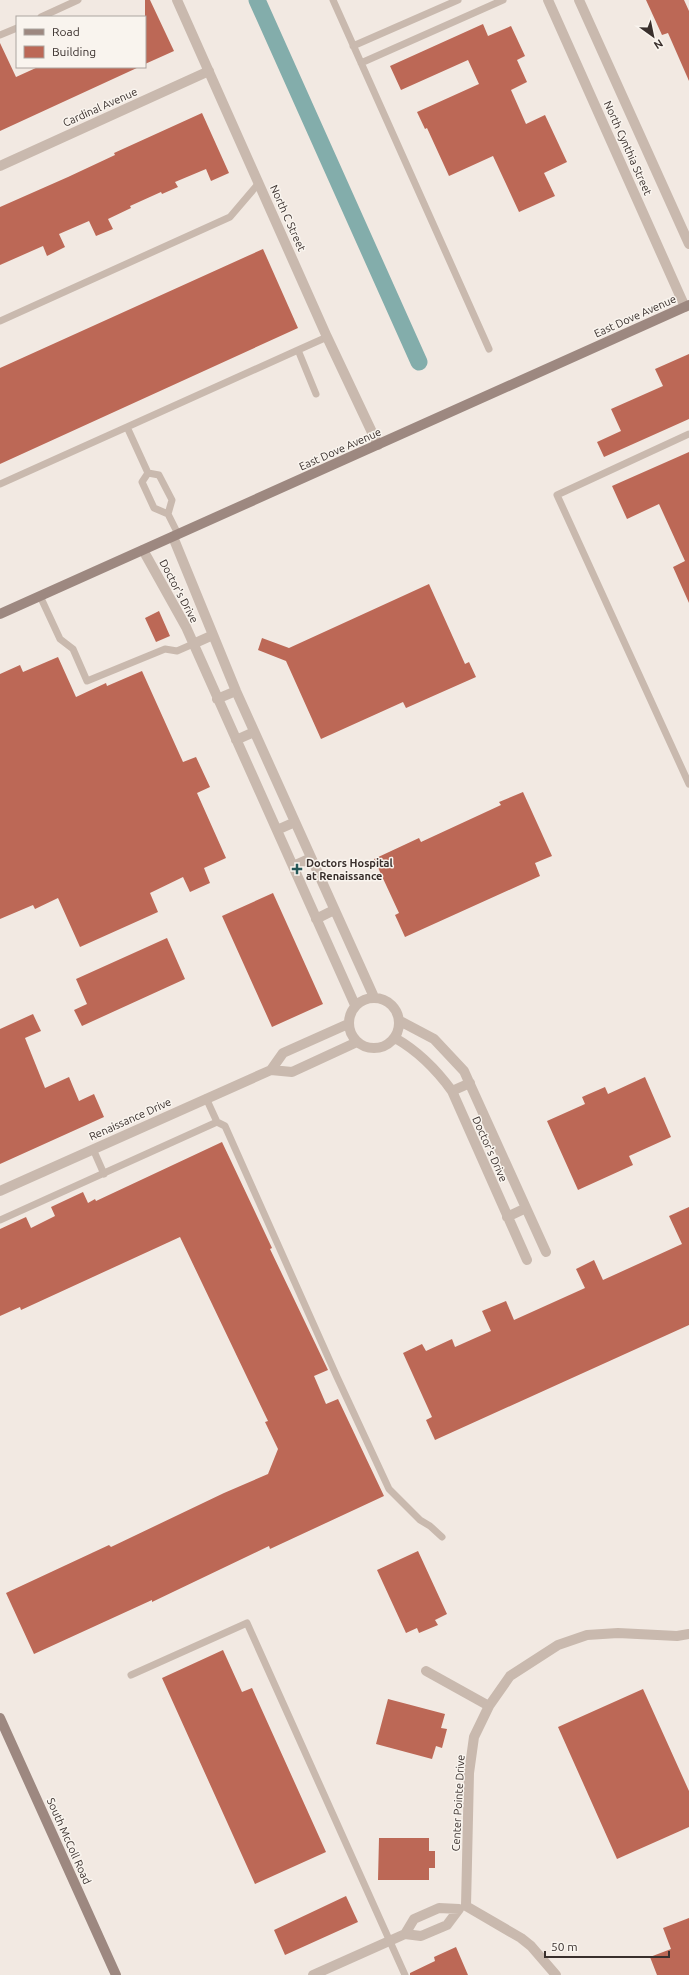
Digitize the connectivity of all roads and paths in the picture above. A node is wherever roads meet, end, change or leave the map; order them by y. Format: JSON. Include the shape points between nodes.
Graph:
{"nodes":[{"id":1,"x":78,"y":0,"type":"edge"},
{"id":2,"x":177,"y":0,"type":"edge"},
{"id":3,"x":333,"y":0,"type":"edge"},
{"id":4,"x":458,"y":0,"type":"edge"},
{"id":5,"x":503,"y":0,"type":"edge"},
{"id":6,"x":548,"y":0,"type":"edge"},
{"id":7,"x":579,"y":0,"type":"edge"},
{"id":8,"x":43,"y":16,"type":"edge"},
{"id":9,"x":16,"y":28,"type":"edge"},
{"id":10,"x":0,"y":35,"type":"edge"},
{"id":11,"x":353,"y":46,"type":"junction"},
{"id":12,"x":361,"y":63,"type":"junction"},
{"id":13,"x":209,"y":71,"type":"junction"},
{"id":14,"x":0,"y":166,"type":"edge"},
{"id":15,"x":259,"y":183,"type":"junction"},
{"id":16,"x":689,"y":244,"type":"edge"},
{"id":17,"x":687,"y":306,"type":"edge"},
{"id":18,"x":0,"y":321,"type":"edge"},
{"id":19,"x":328,"y":337,"type":"junction"},
{"id":20,"x":489,"y":348,"type":"dead end"},
{"id":21,"x":298,"y":350,"type":"junction"},
{"id":22,"x":316,"y":394,"type":"dead end"},
{"id":23,"x":127,"y":427,"type":"junction"},
{"id":24,"x":689,"y":434,"type":"edge"},
{"id":25,"x":378,"y":445,"type":"junction"},
{"id":26,"x":148,"y":473,"type":"junction"},
{"id":27,"x":0,"y":484,"type":"edge"},
{"id":28,"x":168,"y":514,"type":"junction"},
{"id":29,"x":175,"y":536,"type":"junction"},
{"id":30,"x":144,"y":550,"type":"junction"},
{"id":31,"x":40,"y":596,"type":"junction"},
{"id":32,"x":0,"y":614,"type":"edge"},
{"id":33,"x":213,"y":635,"type":"junction"},
{"id":34,"x":193,"y":644,"type":"junction"},
{"id":35,"x":236,"y":691,"type":"junction"},
{"id":36,"x":217,"y":699,"type":"junction"},
{"id":37,"x":254,"y":732,"type":"junction"},
{"id":38,"x":236,"y":740,"type":"junction"},
{"id":39,"x":689,"y":784,"type":"edge"},
{"id":40,"x":295,"y":822,"type":"junction"},
{"id":41,"x":277,"y":830,"type":"junction"},
{"id":42,"x":311,"y":858,"type":"junction"},
{"id":43,"x":293,"y":866,"type":"junction"},
{"id":44,"x":334,"y":910,"type":"junction"},
{"id":45,"x":316,"y":919,"type":"junction"},
{"id":46,"x":374,"y":997,"type":"junction"},
{"id":47,"x":355,"y":1005,"type":"junction"},
{"id":48,"x":400,"y":1021,"type":"junction"},
{"id":49,"x":348,"y":1024,"type":"junction"},
{"id":50,"x":426,"y":1036,"type":"junction"},
{"id":51,"x":395,"y":1038,"type":"junction"},
{"id":52,"x":357,"y":1042,"type":"junction"},
{"id":53,"x":415,"y":1050,"type":"junction"},
{"id":54,"x":271,"y":1070,"type":"junction"},
{"id":55,"x":470,"y":1083,"type":"junction"},
{"id":56,"x":452,"y":1091,"type":"junction"},
{"id":57,"x":206,"y":1098,"type":"junction"},
{"id":58,"x":217,"y":1122,"type":"junction"},
{"id":59,"x":94,"y":1149,"type":"junction"},
{"id":60,"x":104,"y":1174,"type":"junction"},
{"id":61,"x":0,"y":1191,"type":"edge"},
{"id":62,"x":526,"y":1208,"type":"junction"},
{"id":63,"x":507,"y":1217,"type":"junction"},
{"id":64,"x":0,"y":1220,"type":"edge"},
{"id":65,"x":546,"y":1252,"type":"dead end"},
{"id":66,"x":527,"y":1260,"type":"dead end"},
{"id":67,"x":442,"y":1536,"type":"dead end"},
{"id":68,"x":689,"y":1634,"type":"edge"},
{"id":69,"x":426,"y":1671,"type":"dead end"},
{"id":70,"x":131,"y":1675,"type":"dead end"},
{"id":71,"x":489,"y":1706,"type":"junction"},
{"id":72,"x":0,"y":1718,"type":"edge"},
{"id":73,"x":462,"y":1907,"type":"junction"},
{"id":74,"x":405,"y":1934,"type":"junction"},
{"id":75,"x":390,"y":1940,"type":"junction"},
{"id":76,"x":116,"y":1975,"type":"edge"},
{"id":77,"x":313,"y":1975,"type":"edge"},
{"id":78,"x":405,"y":1975,"type":"edge"},
{"id":79,"x":556,"y":1975,"type":"edge"}],
"edges":[{"from":1,"to":8,"type":"lane"},
{"from":2,"to":13,"type":"street","name":"North C Street"},
{"from":3,"to":11,"type":"lane"},
{"from":4,"to":11,"type":"lane"},
{"from":5,"to":12,"type":"lane"},
{"from":6,"to":17,"type":"street","name":"North Cynthia Street"},
{"from":7,"to":16,"type":"street","name":"North Cynthia Street"},
{"from":9,"to":10,"type":"lane"},
{"from":11,"to":12,"type":"lane"},
{"from":12,"to":20,"type":"lane"},
{"from":13,"to":14,"type":"street","name":"Cardinal Avenue"},
{"from":13,"to":15,"type":"street","name":"North C Street"},
{"from":15,"to":18,"type":"lane","via":[[230,217]]},
{"from":15,"to":19,"type":"street","name":"North C Street"},
{"from":17,"to":25,"type":"main road","name":"East Dove Avenue"},
{"from":19,"to":21,"type":"lane"},
{"from":19,"to":25,"type":"street","name":"North C Street"},
{"from":21,"to":22,"type":"lane"},
{"from":21,"to":23,"type":"lane"},
{"from":23,"to":26,"type":"lane"},
{"from":23,"to":27,"type":"lane"},
{"from":24,"to":39,"type":"lane","via":[[557,495]]},
{"from":25,"to":29,"type":"main road","name":"East Dove Avenue"},
{"from":26,"to":28,"type":"lane","via":[[159,474],[172,500]]},
{"from":26,"to":28,"type":"lane","via":[[142,482],[151,502],[154,508]]},
{"from":28,"to":29,"type":"lane"},
{"from":29,"to":30,"type":"main road","name":"East Dove Avenue"},
{"from":29,"to":33,"type":"street","name":"Doctor's Drive"},
{"from":30,"to":31,"type":"main road","name":"East Dove Avenue"},
{"from":30,"to":34,"type":"street","name":"Doctor's Drive"},
{"from":31,"to":32,"type":"main road","name":"East Dove Avenue"},
{"from":31,"to":34,"type":"lane","via":[[60,640],[73,649],[87,681],[165,649],[177,651]]},
{"from":33,"to":34,"type":"street"},
{"from":33,"to":35,"type":"street","name":"Doctor's Drive"},
{"from":34,"to":36,"type":"street","name":"Doctor's Drive"},
{"from":35,"to":36,"type":"street"},
{"from":35,"to":37,"type":"street","name":"Doctor's Drive"},
{"from":36,"to":38,"type":"street","name":"Doctor's Drive"},
{"from":37,"to":38,"type":"street"},
{"from":37,"to":40,"type":"street","name":"Doctor's Drive"},
{"from":38,"to":41,"type":"street","name":"Doctor's Drive"},
{"from":40,"to":41,"type":"street"},
{"from":40,"to":42,"type":"street","name":"Doctor's Drive"},
{"from":41,"to":43,"type":"street","name":"Doctor's Drive"},
{"from":42,"to":43,"type":"street"},
{"from":42,"to":44,"type":"street","name":"Doctor's Drive"},
{"from":43,"to":45,"type":"street","name":"Doctor's Drive"},
{"from":44,"to":45,"type":"street"},
{"from":44,"to":46,"type":"street","name":"Doctor's Drive"},
{"from":45,"to":47,"type":"street","name":"Doctor's Drive"},
{"from":46,"to":47,"type":"street","via":[[366,998]]},
{"from":46,"to":48,"type":"street","via":[[390,1002]]},
{"from":47,"to":49,"type":"street"},
{"from":48,"to":50,"type":"street","name":"Doctor's Drive"},
{"from":48,"to":51,"type":"street"},
{"from":49,"to":52,"type":"street","via":[[351,1035]]},
{"from":49,"to":54,"type":"street","via":[[283,1053]]},
{"from":50,"to":53,"type":"street"},
{"from":50,"to":55,"type":"street","name":"Doctor's Drive","via":[[434,1039],[464,1071]]},
{"from":51,"to":52,"type":"street","via":[[386,1046],[375,1049],[366,1048]]},
{"from":51,"to":53,"type":"street","name":"Doctor's Drive"},
{"from":52,"to":54,"type":"street","name":"Renaissance Drive","via":[[292,1072]]},
{"from":53,"to":56,"type":"street","name":"Doctor's Drive"},
{"from":54,"to":57,"type":"street","name":"Renaissance Drive"},
{"from":55,"to":56,"type":"street"},
{"from":55,"to":62,"type":"street","name":"Doctor's Drive"},
{"from":56,"to":63,"type":"street","name":"Doctor's Drive"},
{"from":57,"to":58,"type":"lane"},
{"from":57,"to":59,"type":"street","name":"Renaissance Drive"},
{"from":58,"to":60,"type":"lane"},
{"from":58,"to":67,"type":"lane","via":[[225,1126],[389,1489],[420,1520]]},
{"from":59,"to":60,"type":"lane"},
{"from":59,"to":61,"type":"street","name":"Renaissance Drive"},
{"from":60,"to":64,"type":"lane"},
{"from":62,"to":63,"type":"street"},
{"from":62,"to":65,"type":"street","name":"Doctor's Drive"},
{"from":63,"to":66,"type":"street","name":"Doctor's Drive"},
{"from":68,"to":71,"type":"street","name":"Center Pointe Drive","via":[[587,1635],[558,1645],[510,1676]]},
{"from":69,"to":71,"type":"street"},
{"from":70,"to":75,"type":"lane","via":[[247,1623]]},
{"from":71,"to":73,"type":"street","name":"Center Pointe Drive","via":[[474,1737],[469,1773]]},
{"from":72,"to":76,"type":"main road","name":"South McColl Road"},
{"from":73,"to":74,"type":"street","via":[[447,1925],[421,1936]]},
{"from":73,"to":74,"type":"street","via":[[439,1908],[414,1919]]},
{"from":73,"to":79,"type":"street","via":[[521,1938]]},
{"from":74,"to":75,"type":"street"},
{"from":75,"to":77,"type":"street"},
{"from":75,"to":78,"type":"lane"}]}
